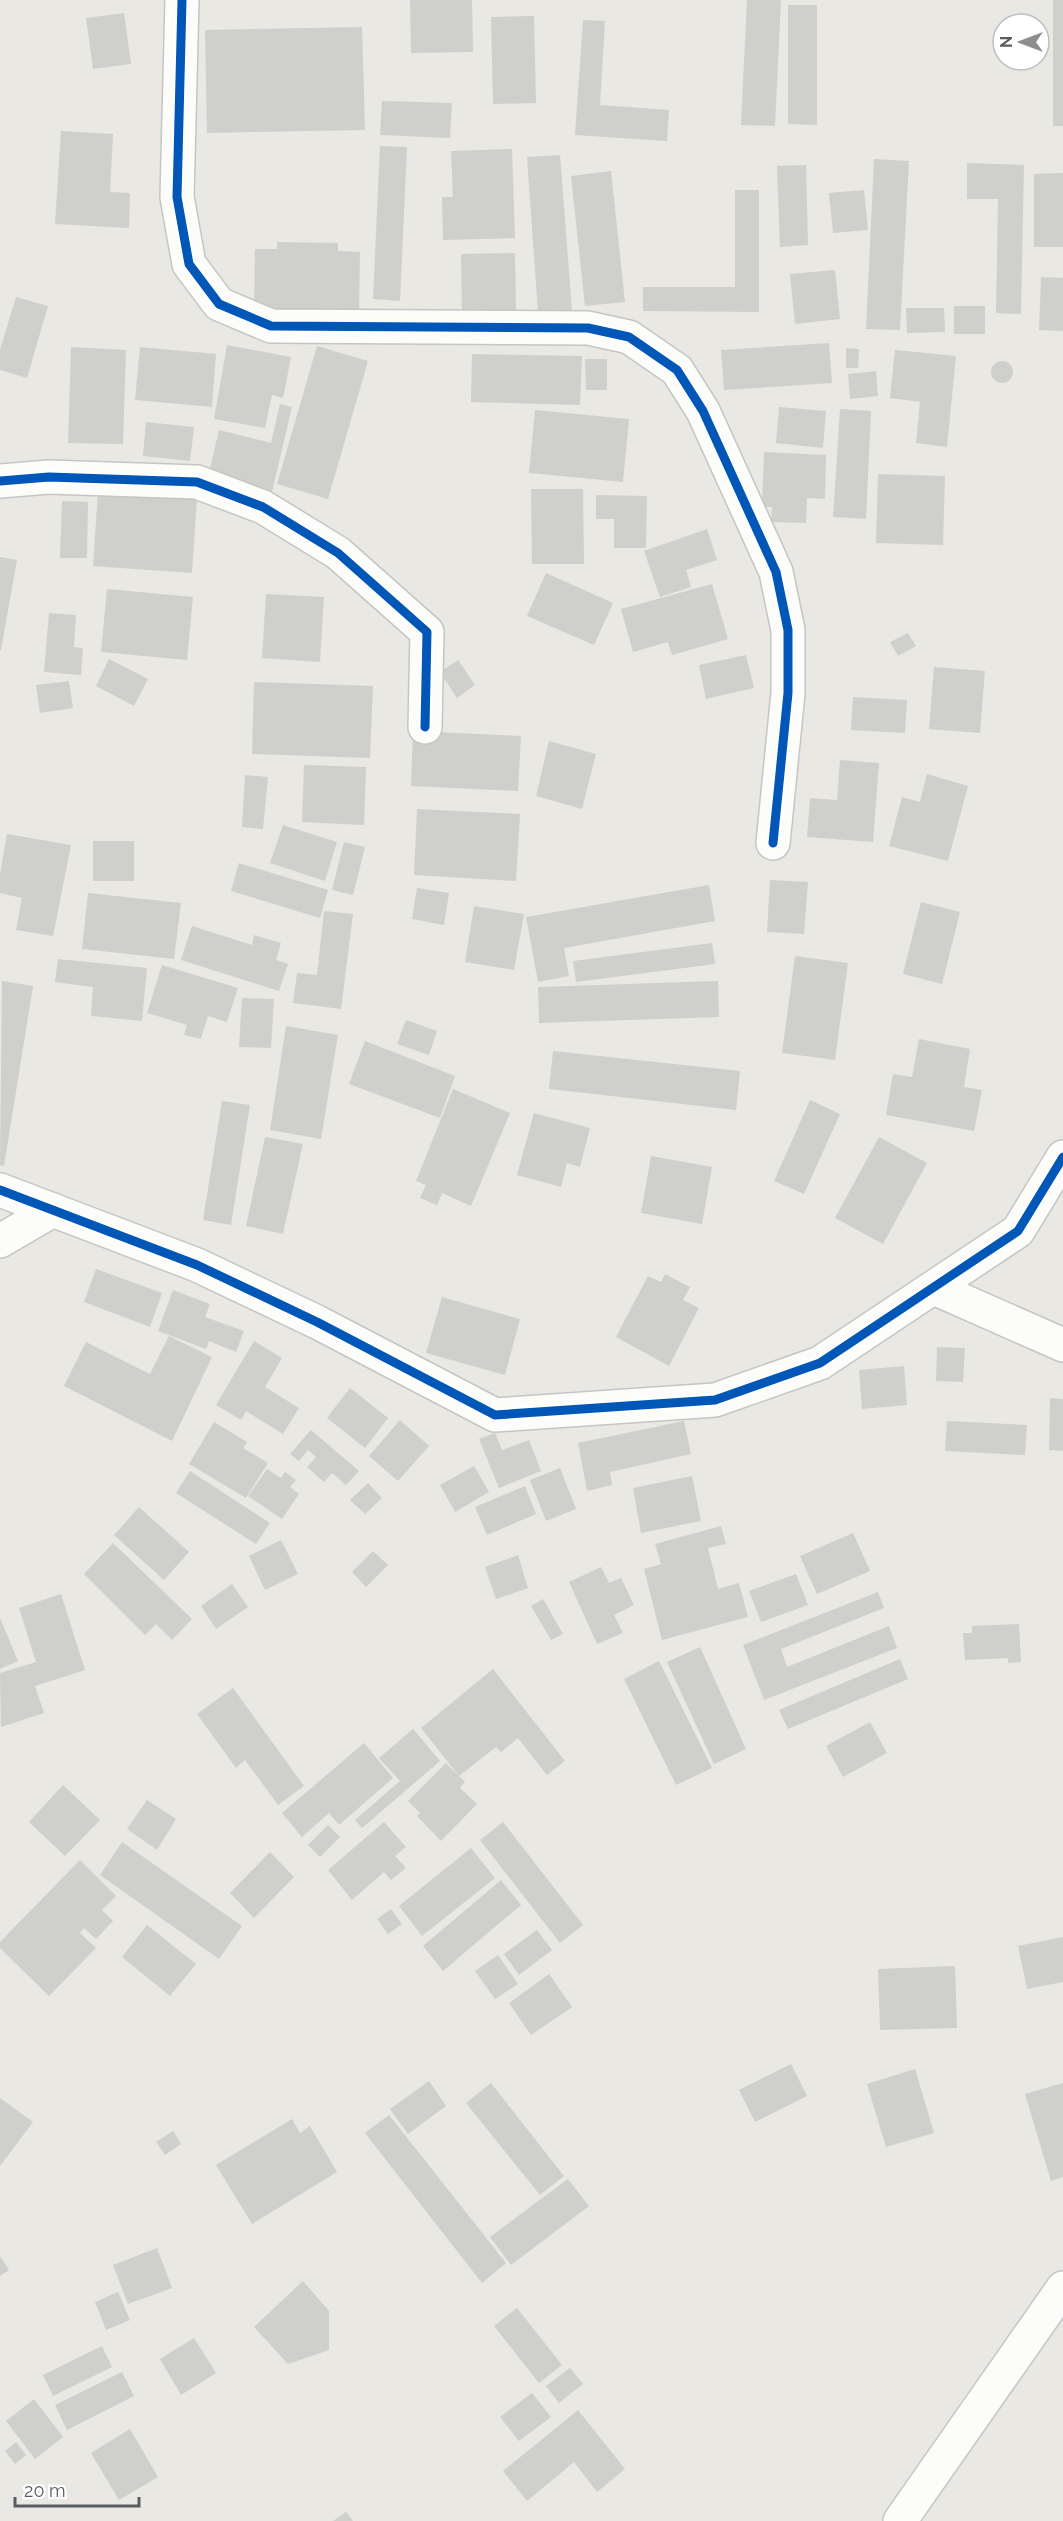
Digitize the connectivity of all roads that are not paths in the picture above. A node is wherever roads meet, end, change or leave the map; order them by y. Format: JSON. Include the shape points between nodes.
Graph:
{"nodes":[{"id":1,"x":182,"y":0,"type":"edge"},
{"id":2,"x":0,"y":481,"type":"edge"},
{"id":3,"x":425,"y":727,"type":"dead end"},
{"id":4,"x":773,"y":843,"type":"dead end"},
{"id":5,"x":1063,"y":1157,"type":"edge"},
{"id":6,"x":0,"y":1190,"type":"edge"},
{"id":7,"x":53,"y":1210,"type":"junction"},
{"id":8,"x":0,"y":1241,"type":"edge"},
{"id":9,"x":934,"y":1288,"type":"junction"},
{"id":10,"x":1063,"y":1345,"type":"edge"},
{"id":11,"x":1063,"y":2288,"type":"edge"},
{"id":12,"x":900,"y":2521,"type":"edge"}],
"edges":[{"from":1,"to":4,"type":"street","via":[[177,197],[189,264],[219,304],[271,326],[588,328],[629,337],[677,370],[703,411],[776,572],[788,630],[788,693]]},
{"from":2,"to":3,"type":"street","via":[[49,477],[197,482],[263,507],[338,553],[427,632]]},
{"from":5,"to":9,"type":"street","via":[[1018,1231]]},
{"from":6,"to":7,"type":"street"},
{"from":7,"to":8,"type":"street"},
{"from":7,"to":9,"type":"street","via":[[197,1265],[317,1322],[495,1415],[714,1400],[820,1363]]},
{"from":9,"to":10,"type":"street"},
{"from":11,"to":12,"type":"street"}]}
